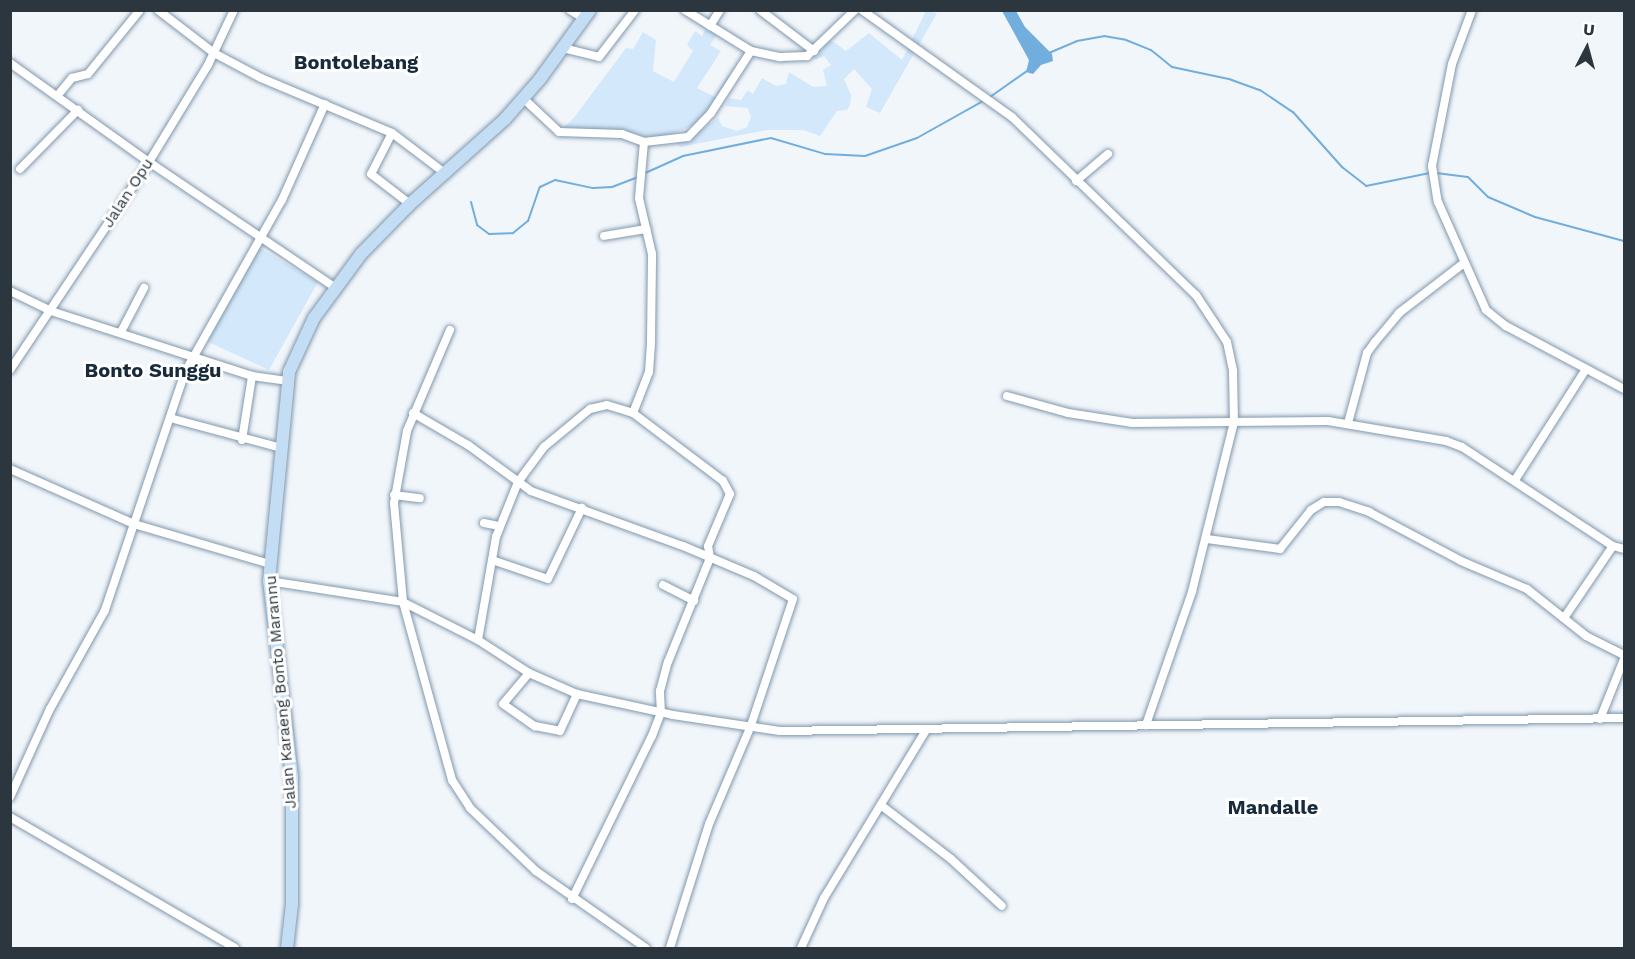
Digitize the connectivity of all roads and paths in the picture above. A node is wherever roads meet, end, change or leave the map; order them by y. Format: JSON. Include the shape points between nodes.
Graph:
{"nodes":[{"id":1,"x":140,"y":10,"type":"edge"},
{"id":2,"x":158,"y":10,"type":"edge"},
{"id":3,"x":234,"y":10,"type":"edge"},
{"id":4,"x":570,"y":10,"type":"edge"},
{"id":5,"x":635,"y":10,"type":"edge"},
{"id":6,"x":686,"y":10,"type":"edge"},
{"id":7,"x":720,"y":10,"type":"edge"},
{"id":8,"x":760,"y":10,"type":"edge"},
{"id":9,"x":855,"y":10,"type":"edge"},
{"id":10,"x":862,"y":10,"type":"edge"},
{"id":11,"x":1472,"y":10,"type":"edge"},
{"id":12,"x":587,"y":15,"type":"edge"},
{"id":13,"x":710,"y":26,"type":"junction"},
{"id":14,"x":563,"y":48,"type":"junction"},
{"id":15,"x":751,"y":51,"type":"junction"},
{"id":16,"x":814,"y":51,"type":"junction"},
{"id":17,"x":214,"y":53,"type":"junction"},
{"id":18,"x":10,"y":63,"type":"edge"},
{"id":19,"x":58,"y":95,"type":"junction"},
{"id":20,"x":524,"y":99,"type":"junction"},
{"id":21,"x":326,"y":104,"type":"junction"},
{"id":22,"x":78,"y":110,"type":"junction"},
{"id":23,"x":392,"y":133,"type":"junction"},
{"id":24,"x":644,"y":141,"type":"junction"},
{"id":25,"x":1108,"y":154,"type":"dead end"},
{"id":26,"x":149,"y":162,"type":"junction"},
{"id":27,"x":20,"y":169,"type":"dead end"},
{"id":28,"x":446,"y":174,"type":"junction"},
{"id":29,"x":1076,"y":181,"type":"junction"},
{"id":30,"x":410,"y":204,"type":"junction"},
{"id":31,"x":646,"y":229,"type":"junction"},
{"id":32,"x":604,"y":236,"type":"dead end"},
{"id":33,"x":260,"y":237,"type":"junction"},
{"id":34,"x":1464,"y":263,"type":"junction"},
{"id":35,"x":144,"y":288,"type":"dead end"},
{"id":36,"x":336,"y":288,"type":"junction"},
{"id":37,"x":10,"y":291,"type":"edge"},
{"id":38,"x":51,"y":311,"type":"junction"},
{"id":39,"x":450,"y":330,"type":"dead end"},
{"id":40,"x":121,"y":332,"type":"junction"},
{"id":41,"x":193,"y":357,"type":"junction"},
{"id":42,"x":1586,"y":369,"type":"junction"},
{"id":43,"x":10,"y":370,"type":"edge"},
{"id":44,"x":252,"y":376,"type":"junction"},
{"id":45,"x":287,"y":381,"type":"junction"},
{"id":46,"x":1624,"y":389,"type":"edge"},
{"id":47,"x":1007,"y":396,"type":"dead end"},
{"id":48,"x":413,"y":413,"type":"junction"},
{"id":49,"x":633,"y":413,"type":"junction"},
{"id":50,"x":170,"y":418,"type":"junction"},
{"id":51,"x":1234,"y":422,"type":"junction"},
{"id":52,"x":1348,"y":423,"type":"junction"},
{"id":53,"x":242,"y":440,"type":"junction"},
{"id":54,"x":281,"y":448,"type":"junction"},
{"id":55,"x":10,"y":469,"type":"edge"},
{"id":56,"x":1515,"y":480,"type":"junction"},
{"id":57,"x":518,"y":482,"type":"junction"},
{"id":58,"x":394,"y":495,"type":"junction"},
{"id":59,"x":420,"y":498,"type":"dead end"},
{"id":60,"x":582,"y":508,"type":"junction"},
{"id":61,"x":484,"y":523,"type":"dead end"},
{"id":62,"x":134,"y":524,"type":"junction"},
{"id":63,"x":500,"y":526,"type":"junction"},
{"id":64,"x":1206,"y":539,"type":"junction"},
{"id":65,"x":1613,"y":546,"type":"junction"},
{"id":66,"x":1624,"y":549,"type":"edge"},
{"id":67,"x":710,"y":558,"type":"junction"},
{"id":68,"x":492,"y":560,"type":"junction"},
{"id":69,"x":270,"y":564,"type":"junction"},
{"id":70,"x":269,"y":581,"type":"junction"},
{"id":71,"x":663,"y":585,"type":"dead end"},
{"id":72,"x":694,"y":601,"type":"junction"},
{"id":73,"x":403,"y":602,"type":"junction"},
{"id":74,"x":1564,"y":618,"type":"junction"},
{"id":75,"x":478,"y":640,"type":"junction"},
{"id":76,"x":1624,"y":657,"type":"edge"},
{"id":77,"x":529,"y":673,"type":"junction"},
{"id":78,"x":577,"y":694,"type":"junction"},
{"id":79,"x":661,"y":713,"type":"junction"},
{"id":80,"x":1624,"y":718,"type":"edge"},
{"id":81,"x":1600,"y":719,"type":"junction"},
{"id":82,"x":1146,"y":725,"type":"junction"},
{"id":83,"x":750,"y":728,"type":"junction"},
{"id":84,"x":926,"y":730,"type":"junction"},
{"id":85,"x":10,"y":797,"type":"edge"},
{"id":86,"x":882,"y":806,"type":"junction"},
{"id":87,"x":10,"y":817,"type":"edge"},
{"id":88,"x":572,"y":899,"type":"junction"},
{"id":89,"x":1002,"y":906,"type":"dead end"},
{"id":90,"x":236,"y":948,"type":"edge"},
{"id":91,"x":287,"y":948,"type":"edge"},
{"id":92,"x":646,"y":948,"type":"edge"},
{"id":93,"x":670,"y":948,"type":"edge"},
{"id":94,"x":801,"y":948,"type":"edge"}],
"edges":[{"from":1,"to":19,"type":"street","via":[[87,74],[72,78]]},
{"from":2,"to":17,"type":"street"},
{"from":3,"to":17,"type":"street","name":"Jalan Opu"},
{"from":4,"to":12,"type":"street"},
{"from":5,"to":14,"type":"street","via":[[599,57]]},
{"from":6,"to":13,"type":"street"},
{"from":7,"to":13,"type":"street"},
{"from":8,"to":16,"type":"street"},
{"from":9,"to":16,"type":"street"},
{"from":10,"to":29,"type":"street","via":[[1000,106]]},
{"from":11,"to":34,"type":"street","via":[[1452,64],[1432,175],[1435,195]]},
{"from":12,"to":14,"type":"main road","name":"Jalan Karaeng Bonto Marannu"},
{"from":13,"to":15,"type":"street"},
{"from":14,"to":20,"type":"main road","name":"Jalan Karaeng Bonto Marannu"},
{"from":15,"to":16,"type":"street","via":[[801,57]]},
{"from":15,"to":24,"type":"street","via":[[694,133]]},
{"from":17,"to":21,"type":"street"},
{"from":17,"to":26,"type":"street","name":"Jalan Opu"},
{"from":18,"to":19,"type":"street"},
{"from":19,"to":22,"type":"street"},
{"from":20,"to":24,"type":"street","via":[[559,132],[622,134]]},
{"from":20,"to":28,"type":"main road","name":"Jalan Karaeng Bonto Marannu"},
{"from":21,"to":23,"type":"street"},
{"from":21,"to":33,"type":"street","via":[[282,200]]},
{"from":22,"to":26,"type":"street"},
{"from":22,"to":27,"type":"street"},
{"from":23,"to":28,"type":"street"},
{"from":23,"to":30,"type":"street","via":[[371,174]]},
{"from":24,"to":31,"type":"street","via":[[639,198]]},
{"from":25,"to":29,"type":"street"},
{"from":26,"to":33,"type":"street"},
{"from":26,"to":38,"type":"street","name":"Jalan Opu"},
{"from":28,"to":30,"type":"main road","name":"Jalan Karaeng Bonto Marannu"},
{"from":29,"to":51,"type":"street","via":[[1196,295],[1216,322],[1232,361]]},
{"from":30,"to":36,"type":"main road","name":"Jalan Karaeng Bonto Marannu","via":[[371,242]]},
{"from":31,"to":32,"type":"street"},
{"from":31,"to":49,"type":"street","via":[[652,255],[649,372]]},
{"from":33,"to":36,"type":"street"},
{"from":33,"to":41,"type":"street"},
{"from":34,"to":42,"type":"street","via":[[1482,306],[1490,314]]},
{"from":34,"to":52,"type":"street","via":[[1399,313],[1367,353]]},
{"from":35,"to":40,"type":"street"},
{"from":36,"to":45,"type":"main road","name":"Jalan Karaeng Bonto Marannu","via":[[305,334]]},
{"from":37,"to":38,"type":"street"},
{"from":38,"to":40,"type":"street"},
{"from":38,"to":43,"type":"street","name":"Jalan Opu"},
{"from":39,"to":48,"type":"street"},
{"from":40,"to":41,"type":"street"},
{"from":41,"to":44,"type":"street"},
{"from":41,"to":50,"type":"street"},
{"from":42,"to":46,"type":"street"},
{"from":42,"to":56,"type":"street"},
{"from":44,"to":45,"type":"street"},
{"from":44,"to":53,"type":"street"},
{"from":45,"to":54,"type":"main road","name":"Jalan Karaeng Bonto Marannu"},
{"from":47,"to":51,"type":"street","via":[[1068,413],[1132,423]]},
{"from":48,"to":57,"type":"street","via":[[468,445]]},
{"from":48,"to":58,"type":"street","via":[[401,451]]},
{"from":49,"to":57,"type":"street","via":[[607,405],[590,409],[544,447]]},
{"from":49,"to":67,"type":"street","via":[[730,490],[708,546]]},
{"from":50,"to":53,"type":"street"},
{"from":50,"to":62,"type":"street"},
{"from":51,"to":52,"type":"street"},
{"from":51,"to":64,"type":"street"},
{"from":52,"to":56,"type":"street","via":[[1455,444]]},
{"from":53,"to":54,"type":"street"},
{"from":54,"to":69,"type":"main road","name":"Jalan Karaeng Bonto Marannu"},
{"from":55,"to":62,"type":"street"},
{"from":56,"to":65,"type":"street"},
{"from":57,"to":60,"type":"street","via":[[531,491]]},
{"from":57,"to":63,"type":"street"},
{"from":58,"to":59,"type":"street"},
{"from":58,"to":73,"type":"street"},
{"from":60,"to":67,"type":"street"},
{"from":60,"to":68,"type":"street","via":[[548,579]]},
{"from":61,"to":63,"type":"street"},
{"from":62,"to":69,"type":"street"},
{"from":62,"to":85,"type":"street","via":[[105,610],[50,710]]},
{"from":63,"to":68,"type":"street"},
{"from":64,"to":74,"type":"street","via":[[1280,549],[1311,510],[1324,502],[1339,502],[1527,589]]},
{"from":64,"to":82,"type":"street","via":[[1177,643]]},
{"from":65,"to":66,"type":"street"},
{"from":65,"to":74,"type":"street"},
{"from":67,"to":72,"type":"street"},
{"from":67,"to":83,"type":"street","via":[[793,599]]},
{"from":68,"to":75,"type":"street"},
{"from":69,"to":70,"type":"main road","name":"Jalan Karaeng Bonto Marannu"},
{"from":70,"to":73,"type":"street"},
{"from":70,"to":91,"type":"main road","name":"Jalan Karaeng Bonto Marannu","via":[[292,776],[292,904]]},
{"from":71,"to":72,"type":"street"},
{"from":72,"to":79,"type":"street","via":[[668,662],[659,699]]},
{"from":73,"to":75,"type":"street"},
{"from":73,"to":88,"type":"street","via":[[456,790],[511,848]]},
{"from":74,"to":76,"type":"street","via":[[1586,636]]},
{"from":75,"to":77,"type":"street"},
{"from":76,"to":81,"type":"street"},
{"from":77,"to":78,"type":"street"},
{"from":77,"to":78,"type":"street","via":[[503,704],[535,726],[560,731]]},
{"from":78,"to":79,"type":"street"},
{"from":79,"to":83,"type":"street"},
{"from":79,"to":88,"type":"street"},
{"from":80,"to":81,"type":"street"},
{"from":81,"to":82,"type":"street"},
{"from":82,"to":84,"type":"street"},
{"from":83,"to":84,"type":"street","via":[[815,733]]},
{"from":83,"to":93,"type":"street","via":[[709,825]]},
{"from":84,"to":86,"type":"street"},
{"from":86,"to":89,"type":"street","via":[[951,859]]},
{"from":86,"to":94,"type":"street","via":[[824,898]]},
{"from":87,"to":90,"type":"street"},
{"from":88,"to":92,"type":"street"}]}
